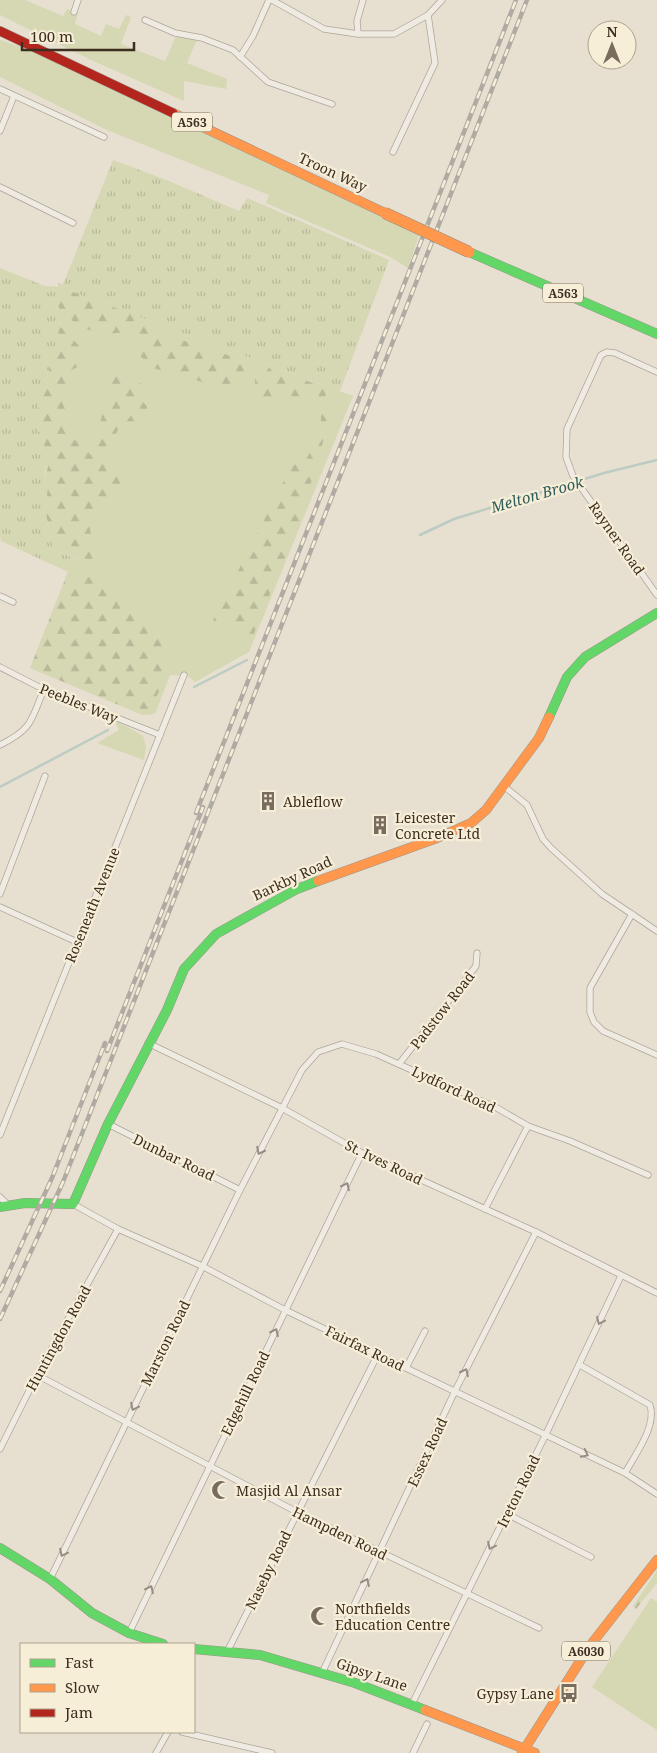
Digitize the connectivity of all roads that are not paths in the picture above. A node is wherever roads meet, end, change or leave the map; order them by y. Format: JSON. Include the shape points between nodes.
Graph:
{"nodes":[{"id":1,"x":78,"y":0,"type":"edge"},
{"id":2,"x":271,"y":0,"type":"edge"},
{"id":3,"x":363,"y":0,"type":"edge"},
{"id":4,"x":442,"y":0,"type":"edge"},
{"id":5,"x":74,"y":12,"type":"dead end"},
{"id":6,"x":428,"y":15,"type":"junction"},
{"id":7,"x":145,"y":20,"type":"dead end"},
{"id":8,"x":0,"y":31,"type":"edge"},
{"id":9,"x":358,"y":34,"type":"junction"},
{"id":10,"x":240,"y":57,"type":"junction"},
{"id":11,"x":0,"y":88,"type":"edge"},
{"id":12,"x":14,"y":96,"type":"junction"},
{"id":13,"x":332,"y":104,"type":"dead end"},
{"id":14,"x":0,"y":131,"type":"edge"},
{"id":15,"x":104,"y":137,"type":"dead end"},
{"id":16,"x":393,"y":152,"type":"dead end"},
{"id":17,"x":0,"y":187,"type":"edge"},
{"id":18,"x":73,"y":223,"type":"dead end"},
{"id":19,"x":657,"y":334,"type":"edge"},
{"id":20,"x":657,"y":372,"type":"edge"},
{"id":21,"x":657,"y":595,"type":"edge"},
{"id":22,"x":0,"y":596,"type":"edge"},
{"id":23,"x":14,"y":602,"type":"dead end"},
{"id":24,"x":657,"y":613,"type":"edge"},
{"id":25,"x":0,"y":668,"type":"edge"},
{"id":26,"x":184,"y":675,"type":"dead end"},
{"id":27,"x":44,"y":689,"type":"junction"},
{"id":28,"x":160,"y":736,"type":"junction"},
{"id":29,"x":0,"y":745,"type":"edge"},
{"id":30,"x":45,"y":776,"type":"dead end"},
{"id":31,"x":505,"y":787,"type":"junction"},
{"id":32,"x":0,"y":894,"type":"edge"},
{"id":33,"x":0,"y":907,"type":"edge"},
{"id":34,"x":632,"y":914,"type":"junction"},
{"id":35,"x":657,"y":931,"type":"edge"},
{"id":36,"x":77,"y":942,"type":"junction"},
{"id":37,"x":477,"y":953,"type":"dead end"},
{"id":38,"x":148,"y":1043,"type":"junction"},
{"id":39,"x":657,"y":1055,"type":"edge"},
{"id":40,"x":399,"y":1064,"type":"junction"},
{"id":41,"x":282,"y":1108,"type":"junction"},
{"id":42,"x":108,"y":1124,"type":"junction"},
{"id":43,"x":528,"y":1126,"type":"junction"},
{"id":44,"x":0,"y":1135,"type":"edge"},
{"id":45,"x":362,"y":1153,"type":"junction"},
{"id":46,"x":648,"y":1175,"type":"dead end"},
{"id":47,"x":240,"y":1190,"type":"junction"},
{"id":48,"x":3,"y":1203,"type":"edge"},
{"id":49,"x":73,"y":1204,"type":"junction"},
{"id":50,"x":484,"y":1209,"type":"junction"},
{"id":51,"x":118,"y":1229,"type":"junction"},
{"id":52,"x":536,"y":1232,"type":"junction"},
{"id":53,"x":202,"y":1266,"type":"junction"},
{"id":54,"x":621,"y":1276,"type":"junction"},
{"id":55,"x":657,"y":1294,"type":"edge"},
{"id":56,"x":285,"y":1310,"type":"junction"},
{"id":57,"x":425,"y":1331,"type":"dead end"},
{"id":58,"x":378,"y":1354,"type":"junction"},
{"id":59,"x":580,"y":1364,"type":"junction"},
{"id":60,"x":406,"y":1368,"type":"junction"},
{"id":61,"x":37,"y":1375,"type":"junction"},
{"id":62,"x":455,"y":1391,"type":"junction"},
{"id":63,"x":126,"y":1424,"type":"junction"},
{"id":64,"x":546,"y":1434,"type":"junction"},
{"id":65,"x":0,"y":1449,"type":"edge"},
{"id":66,"x":209,"y":1468,"type":"junction"},
{"id":67,"x":625,"y":1473,"type":"junction"},
{"id":68,"x":657,"y":1494,"type":"edge"},
{"id":69,"x":297,"y":1512,"type":"junction"},
{"id":70,"x":507,"y":1514,"type":"junction"},
{"id":71,"x":1,"y":1551,"type":"edge"},
{"id":72,"x":380,"y":1552,"type":"junction"},
{"id":73,"x":592,"y":1557,"type":"dead end"},
{"id":74,"x":657,"y":1560,"type":"edge"},
{"id":75,"x":50,"y":1579,"type":"junction"},
{"id":76,"x":468,"y":1593,"type":"junction"},
{"id":77,"x":539,"y":1628,"type":"dead end"},
{"id":78,"x":129,"y":1633,"type":"junction"},
{"id":79,"x":160,"y":1643,"type":"edge"},
{"id":80,"x":195,"y":1649,"type":"edge"},
{"id":81,"x":227,"y":1652,"type":"junction"},
{"id":82,"x":322,"y":1673,"type":"junction"},
{"id":83,"x":412,"y":1704,"type":"junction"},
{"id":84,"x":427,"y":1724,"type":"dead end"},
{"id":85,"x":167,"y":1733,"type":"edge"},
{"id":86,"x":186,"y":1733,"type":"edge"},
{"id":87,"x":527,"y":1752,"type":"edge"},
{"id":88,"x":156,"y":1753,"type":"edge"},
{"id":89,"x":272,"y":1753,"type":"edge"},
{"id":90,"x":413,"y":1753,"type":"edge"}],
"edges":[{"from":1,"to":5,"type":"street"},
{"from":2,"to":9,"type":"street","via":[[324,29]]},
{"from":2,"to":10,"type":"street"},
{"from":3,"to":9,"type":"street","via":[[357,21]]},
{"from":4,"to":6,"type":"street"},
{"from":6,"to":9,"type":"street","via":[[394,34]]},
{"from":6,"to":16,"type":"street","via":[[435,63]]},
{"from":7,"to":10,"type":"street","via":[[175,33],[202,38],[233,50]]},
{"from":8,"to":19,"type":"main road","name":"Troon Way","number":"A563","bridge":true,"via":[[469,252]]},
{"from":10,"to":13,"type":"street","via":[[268,82]]},
{"from":11,"to":12,"type":"street"},
{"from":12,"to":14,"type":"street"},
{"from":12,"to":15,"type":"street"},
{"from":17,"to":18,"type":"street"},
{"from":20,"to":21,"type":"street","name":"Rayner Road","via":[[606,352],[598,360],[567,429],[566,457],[573,476]]},
{"from":22,"to":23,"type":"street"},
{"from":24,"to":31,"type":"main road","name":"Barkby Road","via":[[585,657],[567,677],[539,738]]},
{"from":25,"to":27,"type":"street","name":"Peebles Way"},
{"from":26,"to":28,"type":"street","name":"Roseneath Avenue"},
{"from":27,"to":28,"type":"street","name":"Peebles Way"},
{"from":27,"to":29,"type":"street","via":[[28,727]]},
{"from":28,"to":36,"type":"street","name":"Roseneath Avenue"},
{"from":30,"to":32,"type":"street"},
{"from":31,"to":34,"type":"street","via":[[527,805],[543,839],[551,848],[602,894]]},
{"from":31,"to":38,"type":"main road","name":"Barkby Road","via":[[471,823],[297,889],[216,934],[184,970]]},
{"from":33,"to":36,"type":"street"},
{"from":34,"to":35,"type":"street"},
{"from":34,"to":39,"type":"street","via":[[590,988],[589,1006],[594,1022],[603,1031]]},
{"from":36,"to":44,"type":"street","name":"Roseneath Avenue"},
{"from":37,"to":40,"type":"street","name":"Padstow Road","via":[[476,966]]},
{"from":38,"to":41,"type":"street","name":"St. Ives Road"},
{"from":38,"to":42,"type":"main road","name":"Barkby Road"},
{"from":40,"to":41,"type":"street","name":"Lydford Road","via":[[342,1044],[318,1052],[302,1070]]},
{"from":40,"to":43,"type":"street","name":"Lydford Road","via":[[497,1108]]},
{"from":41,"to":45,"type":"street","name":"St. Ives Road"},
{"from":41,"to":47,"type":"street","name":"Marston Road","one_way":true},
{"from":42,"to":47,"type":"street","name":"Dunbar Road"},
{"from":42,"to":49,"type":"main road","name":"Barkby Road"},
{"from":43,"to":46,"type":"street","name":"Lydford Road"},
{"from":43,"to":50,"type":"street"},
{"from":45,"to":50,"type":"street","name":"St. Ives Road"},
{"from":56,"to":45,"type":"street","name":"Edgehill Road","one_way":true},
{"from":47,"to":53,"type":"street","name":"Marston Road"},
{"from":48,"to":49,"type":"main road"},
{"from":49,"to":51,"type":"street","name":"Fairfax Road"},
{"from":50,"to":52,"type":"street","name":"St. Ives Road"},
{"from":51,"to":53,"type":"street","name":"Fairfax Road"},
{"from":51,"to":61,"type":"street","name":"Huntingdon Road"},
{"from":52,"to":54,"type":"street","name":"St. Ives Road"},
{"from":62,"to":52,"type":"street","name":"Essex Road","one_way":true},
{"from":53,"to":56,"type":"street","name":"Fairfax Road"},
{"from":53,"to":63,"type":"street","name":"Marston Road","one_way":true},
{"from":54,"to":55,"type":"street","name":"St. Ives Road"},
{"from":54,"to":59,"type":"street","name":"Ireton Road","one_way":true},
{"from":56,"to":58,"type":"street","name":"Fairfax Road"},
{"from":66,"to":56,"type":"street","name":"Edgehill Road","one_way":true},
{"from":57,"to":60,"type":"street"},
{"from":58,"to":60,"type":"street","name":"Fairfax Road"},
{"from":58,"to":69,"type":"street","name":"Naseby Road"},
{"from":59,"to":64,"type":"street","name":"Ireton Road"},
{"from":59,"to":67,"type":"street","via":[[650,1405],[653,1414],[649,1427]]},
{"from":60,"to":62,"type":"street","name":"Fairfax Road"},
{"from":61,"to":63,"type":"street","name":"Hampden Road"},
{"from":61,"to":65,"type":"street","name":"Huntingdon Road"},
{"from":62,"to":64,"type":"street","name":"Fairfax Road"},
{"from":62,"to":72,"type":"street","name":"Essex Road"},
{"from":63,"to":66,"type":"street","name":"Hampden Road"},
{"from":63,"to":75,"type":"street","name":"Marston Road","one_way":true},
{"from":64,"to":67,"type":"street","name":"Fairfax Road","one_way":true},
{"from":64,"to":70,"type":"street","name":"Ireton Road"},
{"from":66,"to":69,"type":"street","name":"Hampden Road"},
{"from":78,"to":66,"type":"street","name":"Edgehill Road","one_way":true},
{"from":67,"to":68,"type":"street","name":"Fairfax Road"},
{"from":69,"to":72,"type":"street","name":"Hampden Road"},
{"from":69,"to":81,"type":"street","name":"Naseby Road"},
{"from":70,"to":73,"type":"street"},
{"from":70,"to":76,"type":"street","name":"Ireton Road","one_way":true},
{"from":71,"to":75,"type":"main road"},
{"from":72,"to":76,"type":"street","name":"Hampden Road"},
{"from":82,"to":72,"type":"street","name":"Essex Road","one_way":true},
{"from":74,"to":87,"type":"main road","number":"A6030","via":[[589,1646]]},
{"from":75,"to":78,"type":"main road","via":[[92,1613]]},
{"from":76,"to":77,"type":"street","name":"Hampden Road"},
{"from":76,"to":83,"type":"street","name":"Ireton Road"},
{"from":78,"to":79,"type":"main road"},
{"from":80,"to":81,"type":"main road","name":"Gipsy Lane"},
{"from":81,"to":82,"type":"main road","name":"Gipsy Lane","via":[[260,1655]]},
{"from":82,"to":83,"type":"main road","name":"Gipsy Lane"},
{"from":83,"to":87,"type":"main road","name":"Gipsy Lane"},
{"from":84,"to":90,"type":"street"},
{"from":85,"to":88,"type":"street"},
{"from":86,"to":89,"type":"street"}]}
